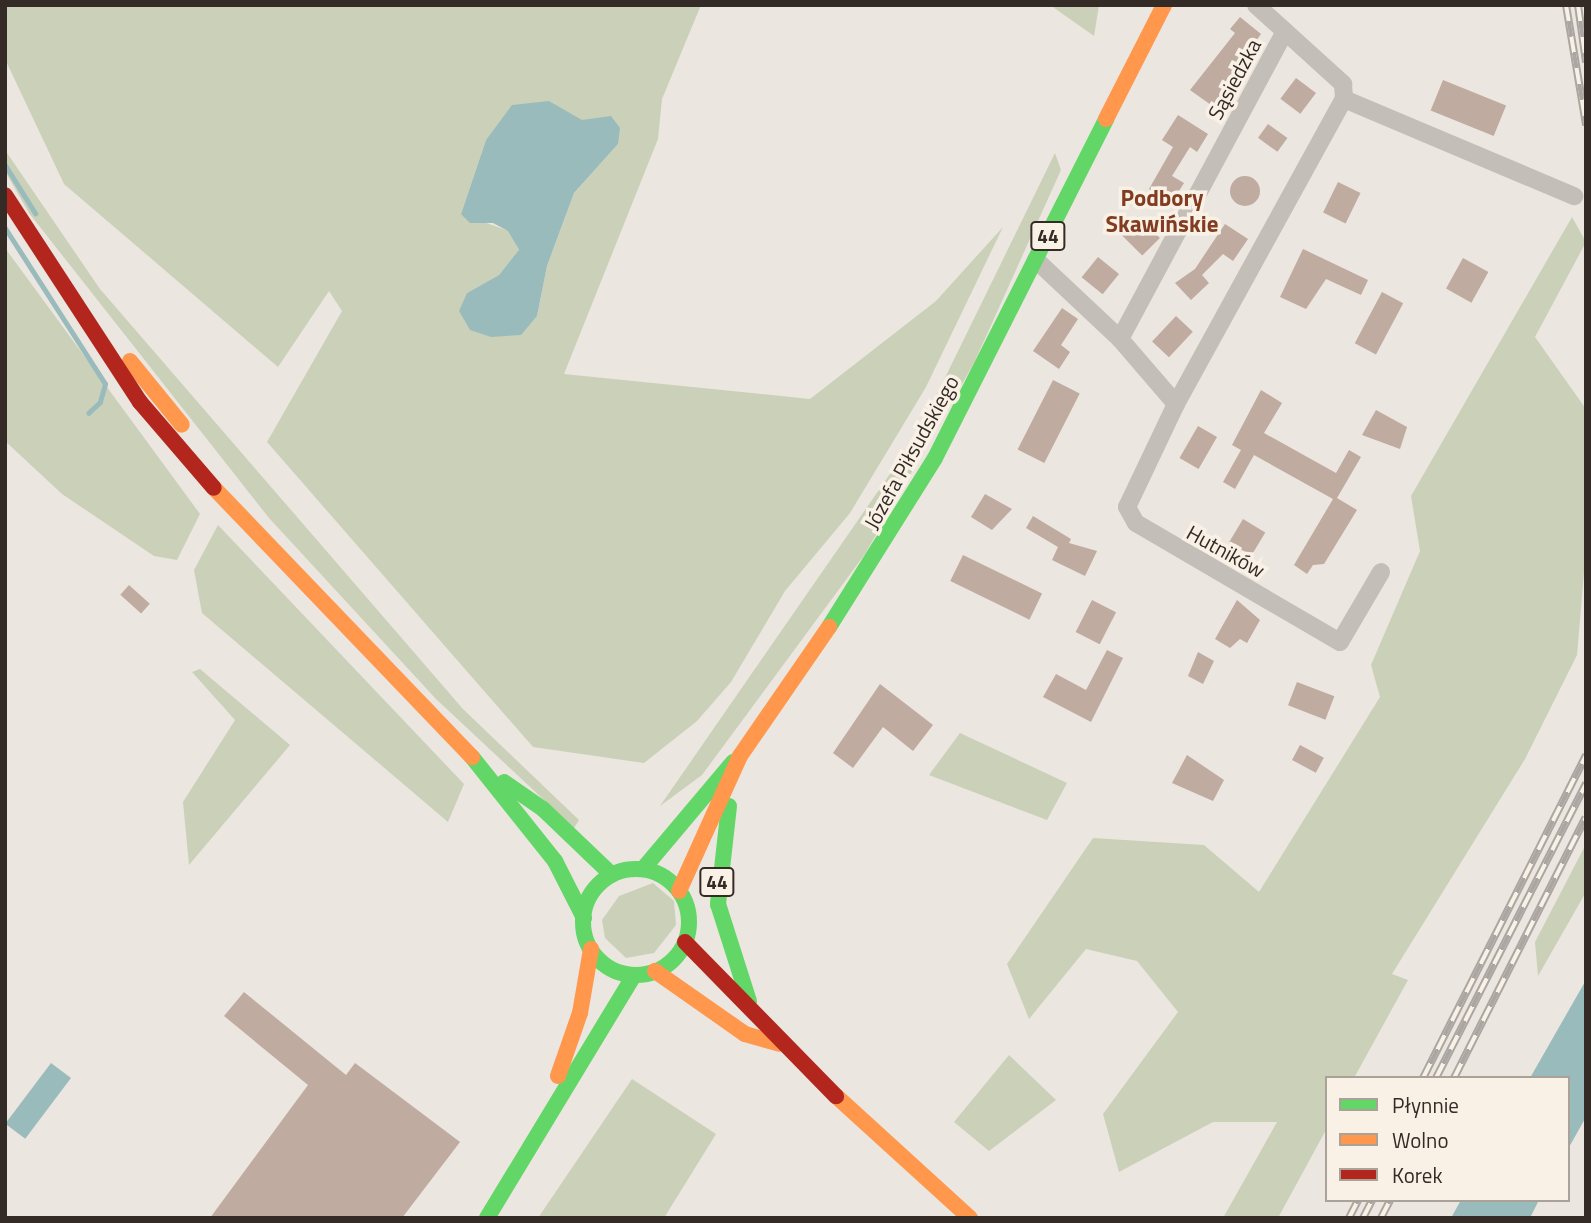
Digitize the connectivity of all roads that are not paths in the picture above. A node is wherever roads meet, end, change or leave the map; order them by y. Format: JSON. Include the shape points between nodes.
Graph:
{"nodes":[{"id":1,"x":1164,"y":5,"type":"edge"},
{"id":2,"x":1256,"y":5,"type":"edge"},
{"id":3,"x":1285,"y":31,"type":"junction"},
{"id":4,"x":1344,"y":99,"type":"junction"},
{"id":5,"x":5,"y":195,"type":"edge"},
{"id":6,"x":1574,"y":196,"type":"dead end"},
{"id":7,"x":1036,"y":260,"type":"junction"},
{"id":8,"x":1120,"y":339,"type":"junction"},
{"id":9,"x":1176,"y":404,"type":"junction"},
{"id":10,"x":1381,"y":572,"type":"dead end"},
{"id":11,"x":740,"y":756,"type":"junction"},
{"id":12,"x":484,"y":769,"type":"junction"},
{"id":13,"x":643,"y":869,"type":"junction"},
{"id":14,"x":612,"y":875,"type":"junction"},
{"id":15,"x":679,"y":891,"type":"junction"},
{"id":16,"x":584,"y":918,"type":"junction"},
{"id":17,"x":685,"y":942,"type":"junction"},
{"id":18,"x":591,"y":949,"type":"junction"},
{"id":19,"x":655,"y":971,"type":"junction"},
{"id":20,"x":634,"y":975,"type":"junction"},
{"id":21,"x":750,"y":1005,"type":"junction"},
{"id":22,"x":779,"y":1044,"type":"junction"},
{"id":23,"x":552,"y":1100,"type":"junction"},
{"id":24,"x":486,"y":1218,"type":"edge"},
{"id":25,"x":970,"y":1218,"type":"edge"}],
"edges":[{"from":1,"to":7,"type":"main road","name":"Józefa Piłsudskiego","number":"44"},
{"from":2,"to":3,"type":"street"},
{"from":3,"to":4,"type":"street","name":"Sąsiedzka","via":[[1343,84]]},
{"from":3,"to":8,"type":"street","name":"Sąsiedzka"},
{"from":4,"to":6,"type":"street"},
{"from":4,"to":9,"type":"street","name":"Hutników"},
{"from":5,"to":12,"type":"main road","via":[[140,402]]},
{"from":7,"to":8,"type":"street"},
{"from":7,"to":11,"type":"main road","name":"Józefa Piłsudskiego","number":"44","via":[[907,507]]},
{"from":8,"to":9,"type":"street"},
{"from":9,"to":10,"type":"street","name":"Hutników","via":[[1127,507],[1136,523],[1340,642]]},
{"from":11,"to":13,"type":"main road","name":"Józefa Piłsudskiego","number":"44","via":[[704,789]]},
{"from":11,"to":15,"type":"main road","name":"Józefa Piłsudskiego","number":"44"},
{"from":11,"to":21,"type":"main road","number":"44","via":[[717,884],[722,925]]},
{"from":12,"to":14,"type":"main road","via":[[543,809]]},
{"from":12,"to":16,"type":"main road","via":[[555,861]]},
{"from":13,"to":14,"type":"main road"},
{"from":13,"to":15,"type":"main road","number":"44"},
{"from":14,"to":16,"type":"main road","via":[[589,898]]},
{"from":15,"to":17,"type":"main road","number":"44","via":[[688,910]]},
{"from":16,"to":18,"type":"main road"},
{"from":17,"to":19,"type":"main road"},
{"from":17,"to":21,"type":"main road","number":"44"},
{"from":18,"to":20,"type":"main road","via":[[605,964]]},
{"from":18,"to":23,"type":"main road","via":[[580,1013]]},
{"from":19,"to":20,"type":"main road"},
{"from":19,"to":22,"type":"main road","number":"44","via":[[745,1034]]},
{"from":20,"to":23,"type":"main road"},
{"from":21,"to":22,"type":"main road","number":"44"},
{"from":22,"to":25,"type":"main road","number":"44"},
{"from":23,"to":24,"type":"main road"}]}
